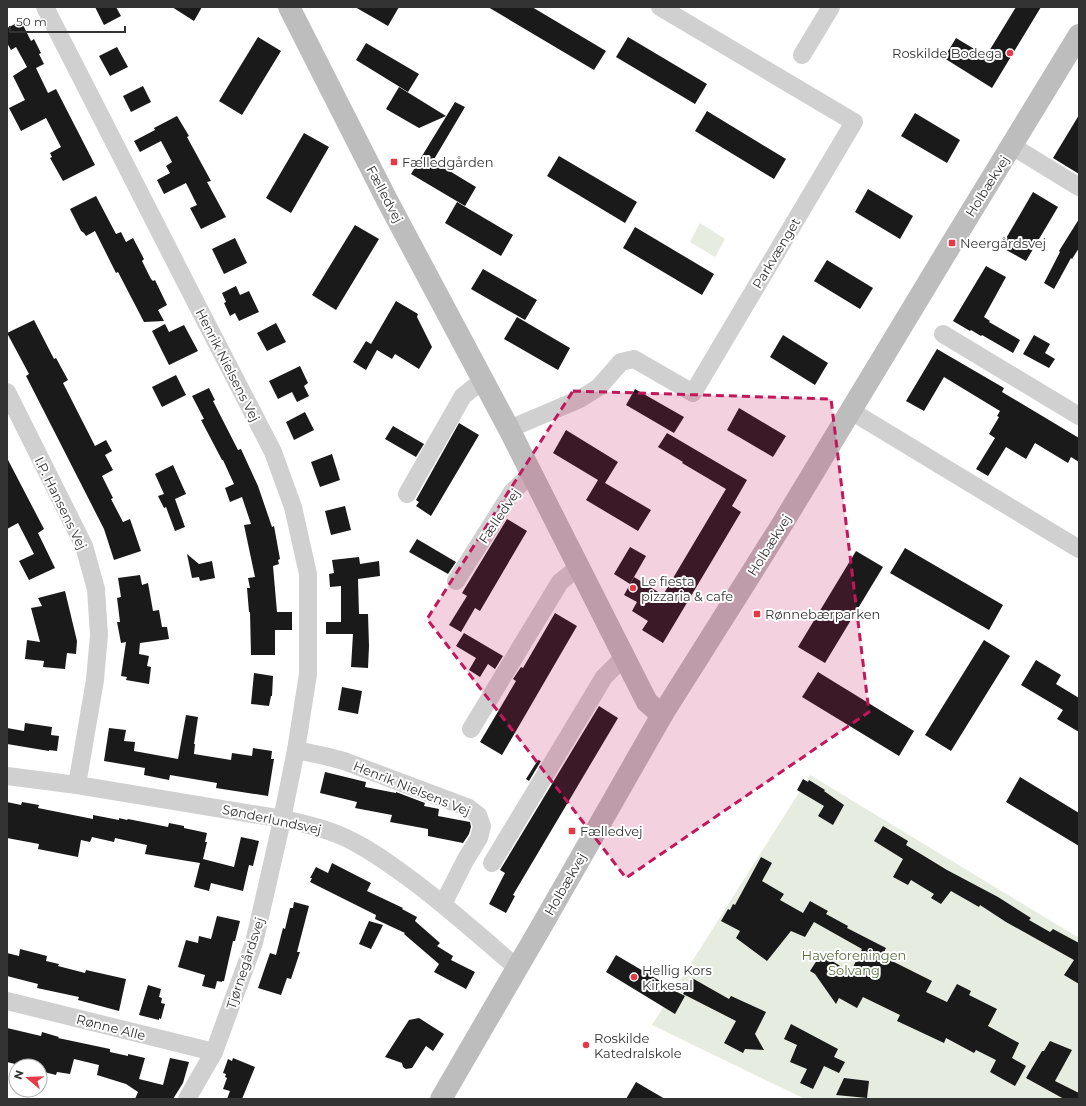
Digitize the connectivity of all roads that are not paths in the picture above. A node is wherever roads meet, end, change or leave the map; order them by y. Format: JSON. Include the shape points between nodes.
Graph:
{"nodes":[{"id":1,"x":46,"y":7,"type":"edge"},
{"id":2,"x":289,"y":7,"type":"edge"},
{"id":3,"x":660,"y":7,"type":"edge"},
{"id":4,"x":831,"y":7,"type":"edge"},
{"id":5,"x":1079,"y":35,"type":"edge"},
{"id":6,"x":802,"y":55,"type":"dead end"},
{"id":7,"x":1012,"y":146,"type":"junction"},
{"id":8,"x":1079,"y":187,"type":"edge"},
{"id":9,"x":943,"y":334,"type":"dead end"},
{"id":10,"x":483,"y":380,"type":"junction"},
{"id":11,"x":7,"y":392,"type":"edge"},
{"id":12,"x":851,"y":411,"type":"junction"},
{"id":13,"x":1079,"y":416,"type":"edge"},
{"id":14,"x":509,"y":429,"type":"junction"},
{"id":15,"x":531,"y":474,"type":"junction"},
{"id":16,"x":407,"y":494,"type":"dead end"},
{"id":17,"x":1079,"y":549,"type":"edge"},
{"id":18,"x":579,"y":567,"type":"junction"},
{"id":19,"x":456,"y":581,"type":"dead end"},
{"id":20,"x":624,"y":657,"type":"junction"},
{"id":21,"x":662,"y":715,"type":"junction"},
{"id":22,"x":471,"y":729,"type":"dead end"},
{"id":23,"x":296,"y":750,"type":"junction"},
{"id":24,"x":7,"y":776,"type":"edge"},
{"id":25,"x":77,"y":785,"type":"junction"},
{"id":26,"x":283,"y":818,"type":"junction"},
{"id":27,"x":492,"y":863,"type":"dead end"},
{"id":28,"x":443,"y":904,"type":"junction"},
{"id":29,"x":517,"y":968,"type":"junction"},
{"id":30,"x":7,"y":1001,"type":"edge"},
{"id":31,"x":214,"y":1052,"type":"junction"},
{"id":32,"x":187,"y":1099,"type":"edge"},
{"id":33,"x":441,"y":1099,"type":"edge"}],
"edges":[{"from":1,"to":23,"type":"street","name":"Henrik Nielsens Vej","via":[[273,452],[293,507],[308,574],[308,674]]},
{"from":2,"to":10,"type":"street","name":"Fælledvej","via":[[388,202]]},
{"from":3,"to":14,"type":"street","name":"Parkvænget","via":[[854,122],[693,394],[634,359],[621,362],[599,387],[580,399]]},
{"from":4,"to":6,"type":"street"},
{"from":5,"to":7,"type":"street","name":"Holbækvej"},
{"from":7,"to":8,"type":"street"},
{"from":7,"to":12,"type":"street","name":"Holbækvej"},
{"from":9,"to":13,"type":"street"},
{"from":10,"to":14,"type":"street","name":"Fælledvej"},
{"from":10,"to":16,"type":"street","via":[[464,396]]},
{"from":11,"to":25,"type":"street","name":"I.P. Hansens Vej","via":[[84,546],[96,589],[99,634],[95,680]]},
{"from":12,"to":17,"type":"street"},
{"from":12,"to":21,"type":"street","name":"Holbækvej"},
{"from":14,"to":15,"type":"street","name":"Fælledvej"},
{"from":15,"to":18,"type":"street","name":"Fælledvej"},
{"from":15,"to":19,"type":"street","name":"Fælledvej","via":[[512,492]]},
{"from":18,"to":20,"type":"street","name":"Fælledvej"},
{"from":18,"to":22,"type":"street","via":[[560,582]]},
{"from":20,"to":21,"type":"street","name":"Fælledvej","via":[[647,702]]},
{"from":20,"to":27,"type":"street","via":[[604,676]]},
{"from":21,"to":29,"type":"street","name":"Holbækvej"},
{"from":23,"to":26,"type":"street","name":"Henrik Nielsens Vej"},
{"from":23,"to":28,"type":"street","name":"Henrik Nielsens Vej","via":[[369,770],[468,808],[478,815],[482,826],[479,838]]},
{"from":24,"to":25,"type":"street","name":"Sønderlundsvej"},
{"from":25,"to":26,"type":"street","name":"Sønderlundsvej"},
{"from":26,"to":28,"type":"street","name":"Sønderlundsvej","via":[[308,824],[354,842],[384,859]]},
{"from":26,"to":31,"type":"street","name":"Tjørnegårdsvej","via":[[254,943]]},
{"from":28,"to":29,"type":"street","name":"Sønderlundsvej"},
{"from":29,"to":33,"type":"street","name":"Holbækvej"},
{"from":30,"to":31,"type":"street","name":"Rønne Alle"},
{"from":31,"to":32,"type":"street","name":"Tjørnegårdsvej"}]}
